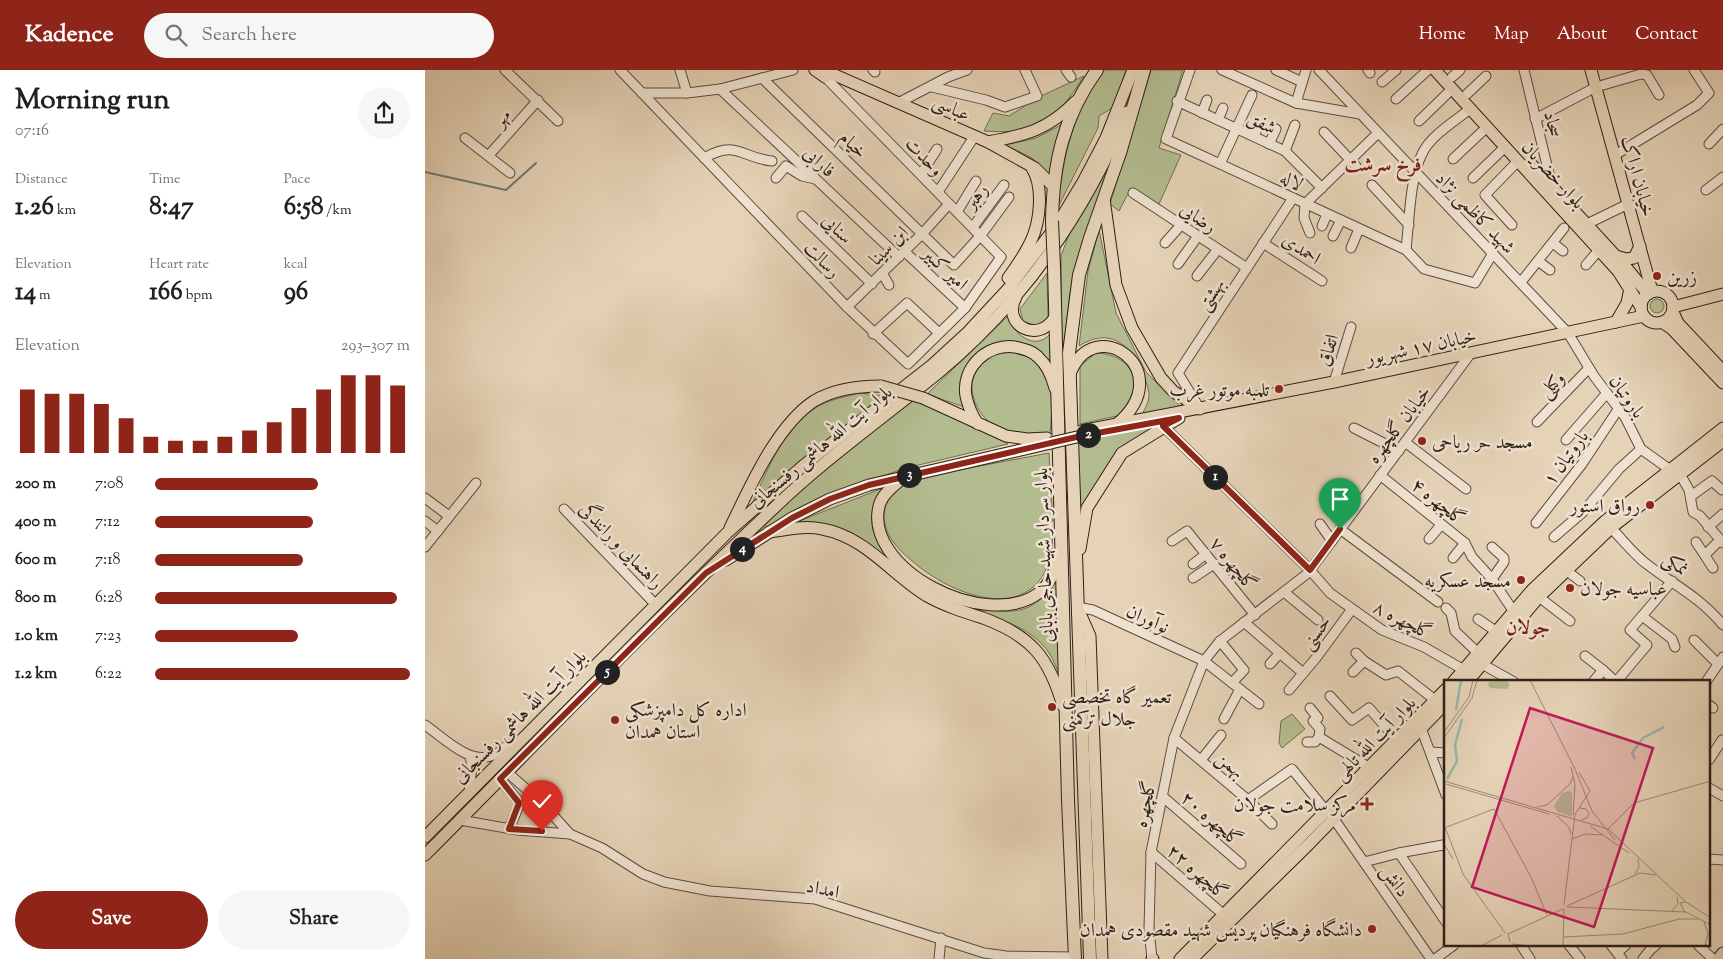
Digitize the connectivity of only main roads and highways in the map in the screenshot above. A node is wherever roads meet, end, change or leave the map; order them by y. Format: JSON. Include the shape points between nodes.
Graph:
{"nodes":[{"id":1,"x":815,"y":70,"type":"edge"},
{"id":2,"x":1097,"y":70,"type":"edge"},
{"id":3,"x":1435,"y":70,"type":"edge"},
{"id":4,"x":1591,"y":70,"type":"edge"},
{"id":5,"x":827,"y":73,"type":"edge"},
{"id":6,"x":1139,"y":73,"type":"edge"},
{"id":7,"x":1452,"y":77,"type":"edge"},
{"id":8,"x":1076,"y":102,"type":"junction"},
{"id":9,"x":988,"y":142,"type":"junction"},
{"id":10,"x":1030,"y":165,"type":"junction"},
{"id":11,"x":1053,"y":186,"type":"junction"},
{"id":12,"x":1103,"y":198,"type":"junction"},
{"id":13,"x":1640,"y":246,"type":"junction"},
{"id":14,"x":1617,"y":256,"type":"junction"},
{"id":15,"x":1629,"y":288,"type":"junction"},
{"id":16,"x":1650,"y":292,"type":"junction"},
{"id":17,"x":1723,"y":294,"type":"edge"},
{"id":18,"x":1017,"y":295,"type":"junction"},
{"id":19,"x":1673,"y":309,"type":"junction"},
{"id":20,"x":1643,"y":312,"type":"junction"},
{"id":21,"x":1055,"y":317,"type":"junction"},
{"id":22,"x":981,"y":318,"type":"junction"},
{"id":23,"x":1616,"y":322,"type":"junction"},
{"id":24,"x":1662,"y":322,"type":"junction"},
{"id":25,"x":1723,"y":371,"type":"edge"},
{"id":26,"x":1070,"y":374,"type":"junction"},
{"id":27,"x":1723,"y":383,"type":"edge"},
{"id":28,"x":1057,"y":394,"type":"junction"},
{"id":29,"x":1202,"y":409,"type":"junction"},
{"id":30,"x":1179,"y":418,"type":"junction"},
{"id":31,"x":978,"y":424,"type":"junction"},
{"id":32,"x":1117,"y":424,"type":"junction"},
{"id":33,"x":1723,"y":428,"type":"edge"},
{"id":34,"x":1081,"y":434,"type":"junction"},
{"id":35,"x":1051,"y":440,"type":"junction"},
{"id":36,"x":1723,"y":441,"type":"edge"},
{"id":37,"x":1675,"y":472,"type":"junction"},
{"id":38,"x":907,"y":476,"type":"junction"},
{"id":39,"x":769,"y":532,"type":"junction"},
{"id":40,"x":727,"y":534,"type":"junction"},
{"id":41,"x":1062,"y":550,"type":"junction"},
{"id":42,"x":706,"y":573,"type":"junction"},
{"id":43,"x":1076,"y":573,"type":"junction"},
{"id":44,"x":1536,"y":594,"type":"junction"},
{"id":45,"x":656,"y":605,"type":"junction"},
{"id":46,"x":665,"y":613,"type":"junction"},
{"id":47,"x":1480,"y":659,"type":"junction"},
{"id":48,"x":1465,"y":676,"type":"edge"},
{"id":49,"x":1440,"y":702,"type":"edge"},
{"id":50,"x":1067,"y":721,"type":"junction"},
{"id":51,"x":1417,"y":725,"type":"junction"},
{"id":52,"x":499,"y":771,"type":"junction"},
{"id":53,"x":1090,"y":784,"type":"junction"},
{"id":54,"x":1068,"y":800,"type":"junction"},
{"id":55,"x":1085,"y":801,"type":"junction"},
{"id":56,"x":1330,"y":815,"type":"junction"},
{"id":57,"x":425,"y":837,"type":"edge"},
{"id":58,"x":425,"y":855,"type":"edge"},
{"id":59,"x":1723,"y":953,"type":"edge"},
{"id":60,"x":1075,"y":958,"type":"edge"},
{"id":61,"x":1090,"y":959,"type":"edge"},
{"id":62,"x":1102,"y":959,"type":"edge"},
{"id":63,"x":1180,"y":959,"type":"edge"},
{"id":64,"x":1192,"y":959,"type":"edge"},
{"id":65,"x":1718,"y":959,"type":"edge"}],
"edges":[{"from":1,"to":5,"type":"main road","name":"عباسی"},
{"from":2,"to":8,"type":"highway","name":"بلوار سردار شهید حاجی بابایی"},
{"from":3,"to":7,"type":"main road","name":"بلوار خضریان"},
{"from":4,"to":13,"type":"main road","name":"خیابان اراک"},
{"from":5,"to":9,"type":"main road","name":"عباسی"},
{"from":6,"to":12,"type":"highway","name":"بلوار سردار شهید حاجی بابایی","via":[[1120,153]]},
{"from":6,"to":18,"type":"main road","name":"بلوار آیت الله هاشمی رفسنجانی","via":[[1093,185],[1066,232]]},
{"from":6,"to":22,"type":"main road","name":"بلوار آیت الله هاشمی رفسنجانی","via":[[1057,225],[1009,289]]},
{"from":7,"to":14,"type":"main road","name":"بلوار خضریان"},
{"from":7,"to":15,"type":"main road","name":"بلوار خضریان","via":[[1470,109],[1619,270]]},
{"from":8,"to":9,"type":"main road","via":[[1052,123],[1038,130]]},
{"from":8,"to":11,"type":"highway","name":"بلوار سردار شهید حاجی بابایی","via":[[1064,134]]},
{"from":9,"to":10,"type":"main road","name":"عباسی"},
{"from":10,"to":11,"type":"main road","name":"عباسی"},
{"from":10,"to":22,"type":"main road","via":[[1037,176],[1038,187],[1036,225],[1031,241]]},
{"from":11,"to":21,"type":"highway","name":"بلوار سردار شهید حاجی بابایی","bridge":true},
{"from":12,"to":26,"type":"highway","name":"بلوار سردار شهید حاجی بابایی","via":[[1079,275],[1069,353]]},
{"from":12,"to":29,"type":"main road","via":[[1116,285],[1132,328],[1161,378],[1173,391]]},
{"from":13,"to":14,"type":"main road","via":[[1634,258]]},
{"from":13,"to":16,"type":"main road","name":"خیابان اراک"},
{"from":14,"to":16,"type":"main road","name":"بلوار خضریان"},
{"from":15,"to":20,"type":"main road","name":"بلوار خضریان"},
{"from":15,"to":23,"type":"main road","via":[[1627,303]]},
{"from":16,"to":19,"type":"main road","via":[[1667,294]]},
{"from":16,"to":20,"type":"main road"},
{"from":17,"to":19,"type":"main road"},
{"from":18,"to":21,"type":"main road","via":[[1012,309],[1017,323],[1023,328],[1038,331],[1051,324]]},
{"from":18,"to":42,"type":"main road","name":"بلوار آیت الله هاشمی رفسنجانی","via":[[975,340],[812,472]]},
{"from":19,"to":24,"type":"main road"},
{"from":19,"to":25,"type":"main road","via":[[1678,323]]},
{"from":20,"to":23,"type":"main road","name":"خیابان ۱۷ شهریور"},
{"from":20,"to":24,"type":"main road","via":[[1652,322]]},
{"from":21,"to":28,"type":"highway","name":"بلوار سردار شهید حاجی بابایی"},
{"from":22,"to":40,"type":"main road","name":"بلوار آیت الله هاشمی رفسنجانی","via":[[932,365],[804,465]]},
{"from":23,"to":29,"type":"main road","name":"خیابان ۱۷ شهریور"},
{"from":24,"to":27,"type":"main road"},
{"from":26,"to":32,"type":"main road","via":[[1078,357],[1092,348],[1107,346],[1119,349],[1127,356],[1138,373],[1140,394],[1128,415]]},
{"from":26,"to":43,"type":"highway","name":"بلوار سردار شهید حاجی بابایی"},
{"from":28,"to":31,"type":"main road","via":[[1050,372],[1039,357],[1028,350],[1008,346],[991,349],[975,362],[967,378],[965,394]]},
{"from":28,"to":41,"type":"highway","name":"بلوار سردار شهید حاجی بابایی"},
{"from":29,"to":30,"type":"main road"},
{"from":29,"to":32,"type":"main road"},
{"from":30,"to":34,"type":"main road"},
{"from":30,"to":43,"type":"main road","via":[[1122,453],[1105,478],[1087,508]]},
{"from":31,"to":35,"type":"main road","via":[[1006,436]]},
{"from":31,"to":40,"type":"main road","bridge":true,"via":[[923,398],[881,386],[841,390],[815,401],[797,416],[778,440]]},
{"from":32,"to":34,"type":"main road"},
{"from":33,"to":37,"type":"main road"},
{"from":34,"to":35,"type":"main road","bridge":true},
{"from":35,"to":38,"type":"main road"},
{"from":36,"to":37,"type":"main road"},
{"from":37,"to":44,"type":"main road","via":[[1567,571]]},
{"from":37,"to":44,"type":"main road","via":[[1605,521]]},
{"from":38,"to":39,"type":"main road","via":[[830,499]]},
{"from":38,"to":41,"type":"main road","via":[[880,502],[880,532],[891,552],[912,574],[936,590],[984,605],[1025,601],[1041,591],[1051,579]]},
{"from":39,"to":42,"type":"main road"},
{"from":39,"to":50,"type":"main road","via":[[821,528],[842,534],[861,544],[927,596],[1008,628],[1026,639],[1044,658],[1056,682]]},
{"from":40,"to":45,"type":"main road","name":"بلوار آیت الله هاشمی رفسنجانی"},
{"from":41,"to":50,"type":"highway","name":"بلوار سردار شهید حاجی بابایی"},
{"from":42,"to":46,"type":"main road","name":"بلوار آیت الله هاشمی رفسنجانی"},
{"from":43,"to":53,"type":"highway","name":"بلوار سردار شهید حاجی بابایی"},
{"from":44,"to":47,"type":"main road"},
{"from":44,"to":47,"type":"main road","via":[[1514,612]]},
{"from":45,"to":46,"type":"main road"},
{"from":45,"to":52,"type":"main road","name":"بلوار آیت الله هاشمی رفسنجانی","via":[[521,741]]},
{"from":46,"to":52,"type":"main road","name":"بلوار آیت الله هاشمی رفسنجانی"},
{"from":47,"to":48,"type":"main road"},
{"from":49,"to":51,"type":"main road","name":"بلوار آیت الله تالهی"},
{"from":50,"to":54,"type":"highway","name":"بلوار سردار شهید حاجی بابایی"},
{"from":51,"to":56,"type":"main road","name":"بلوار آیت الله تالهی"},
{"from":51,"to":56,"type":"main road","name":"بلوار آیت الله تالهی","via":[[1397,740]]},
{"from":52,"to":57,"type":"main road","name":"بلوار آیت الله هاشمی رفسنجانی","via":[[469,793]]},
{"from":52,"to":58,"type":"main road","name":"بلوار آیت الله هاشمی رفسنجانی","via":[[460,820]]},
{"from":53,"to":55,"type":"highway","name":"بلوار سردار شهید حاجی بابایی"},
{"from":53,"to":62,"type":"main road"},
{"from":54,"to":55,"type":"highway"},
{"from":54,"to":60,"type":"highway","name":"بلوار سردار شهید حاجی بابایی"},
{"from":55,"to":61,"type":"highway","name":"بلوار سردار شهید حاجی بابایی"},
{"from":56,"to":63,"type":"main road","name":"بلوار آیت الله تالهی"},
{"from":56,"to":64,"type":"main road","name":"بلوار آیت الله تالهی"},
{"from":59,"to":65,"type":"main road"}]}
